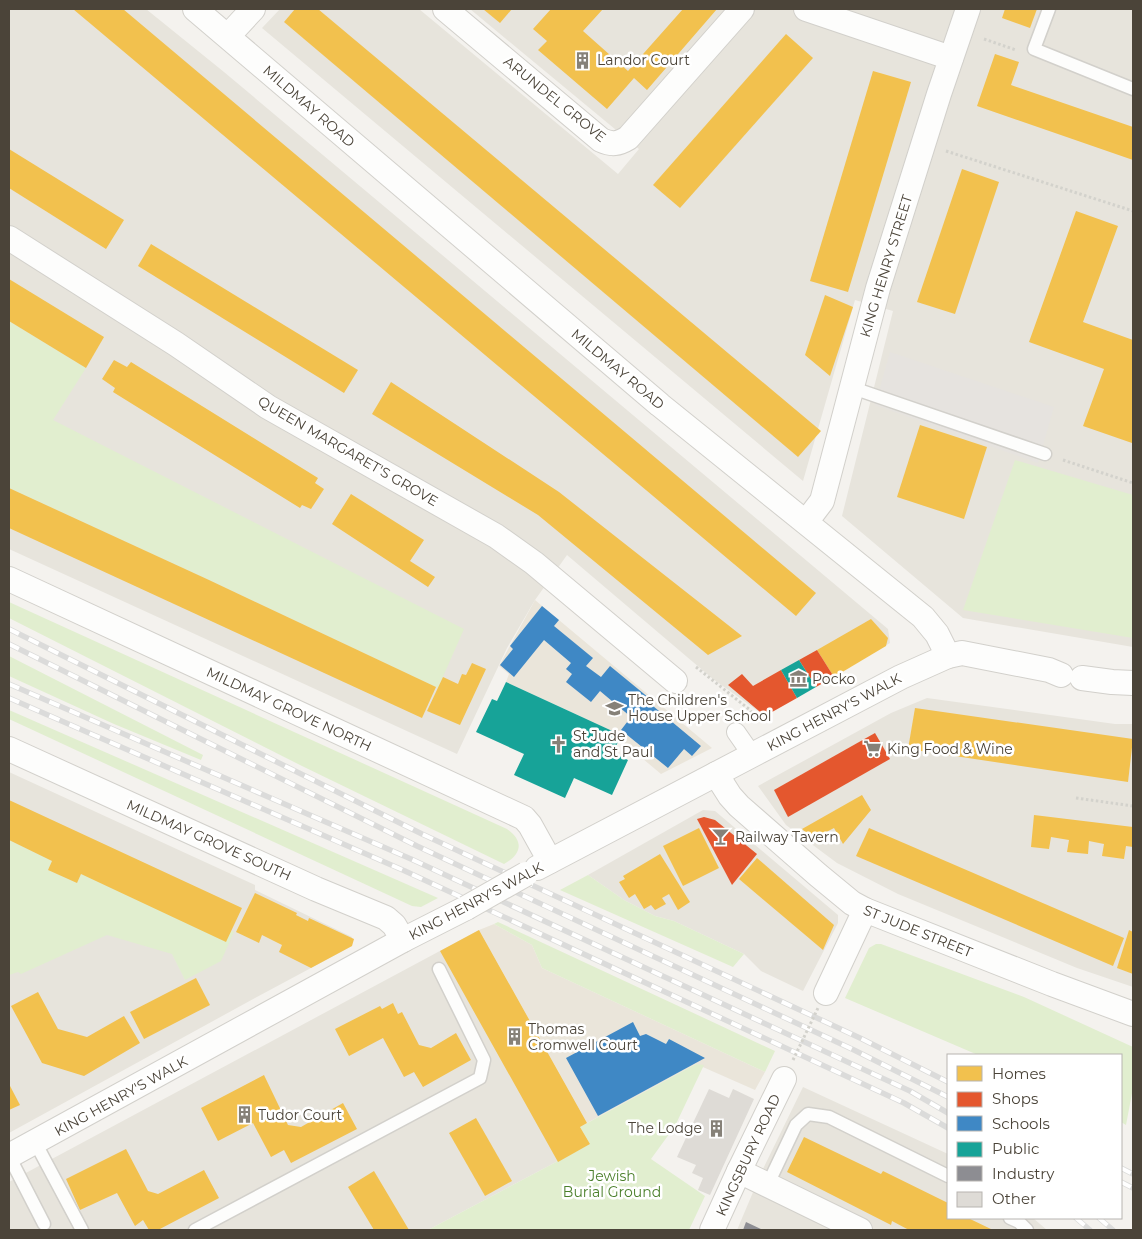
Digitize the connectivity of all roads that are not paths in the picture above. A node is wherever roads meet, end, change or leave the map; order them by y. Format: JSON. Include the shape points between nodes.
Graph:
{"nodes":[{"id":1,"x":194,"y":9,"type":"edge"},
{"id":2,"x":252,"y":9,"type":"edge"},
{"id":3,"x":445,"y":9,"type":"edge"},
{"id":4,"x":742,"y":9,"type":"edge"},
{"id":5,"x":806,"y":9,"type":"edge"},
{"id":6,"x":968,"y":9,"type":"edge"},
{"id":7,"x":1049,"y":9,"type":"edge"},
{"id":8,"x":228,"y":36,"type":"junction"},
{"id":9,"x":951,"y":58,"type":"junction"},
{"id":10,"x":1133,"y":89,"type":"edge"},
{"id":11,"x":9,"y":238,"type":"edge"},
{"id":12,"x":850,"y":387,"type":"junction"},
{"id":13,"x":1045,"y":454,"type":"road end"},
{"id":14,"x":806,"y":522,"type":"junction"},
{"id":15,"x":9,"y":579,"type":"edge"},
{"id":16,"x":948,"y":656,"type":"junction"},
{"id":17,"x":675,"y":681,"type":"dead end"},
{"id":18,"x":1133,"y":682,"type":"edge"},
{"id":19,"x":736,"y":732,"type":"dead end"},
{"id":20,"x":9,"y":749,"type":"edge"},
{"id":21,"x":752,"y":755,"type":"junction"},
{"id":22,"x":716,"y":774,"type":"junction"},
{"id":23,"x":550,"y":861,"type":"junction"},
{"id":24,"x":864,"y":910,"type":"junction"},
{"id":25,"x":402,"y":940,"type":"junction"},
{"id":26,"x":439,"y":969,"type":"dead end"},
{"id":27,"x":822,"y":999,"type":"road end"},
{"id":28,"x":1133,"y":1014,"type":"edge"},
{"id":29,"x":789,"y":1070,"type":"road end"},
{"id":30,"x":35,"y":1142,"type":"junction"},
{"id":31,"x":9,"y":1156,"type":"edge"},
{"id":32,"x":739,"y":1171,"type":"junction"},
{"id":33,"x":947,"y":1176,"type":"edge"},
{"id":34,"x":768,"y":1184,"type":"junction"},
{"id":35,"x":1012,"y":1219,"type":"edge"},
{"id":36,"x":44,"y":1224,"type":"dead end"},
{"id":37,"x":833,"y":1224,"type":"edge"},
{"id":38,"x":82,"y":1230,"type":"edge"},
{"id":39,"x":195,"y":1230,"type":"edge"},
{"id":40,"x":712,"y":1230,"type":"edge"},
{"id":41,"x":860,"y":1230,"type":"edge"},
{"id":42,"x":1027,"y":1230,"type":"edge"}],
"edges":[{"from":1,"to":8,"type":"street","name":"MILDMAY ROAD"},
{"from":2,"to":8,"type":"street"},
{"from":3,"to":4,"type":"street","name":"ARUNDEL GROVE","via":[[593,134],[610,144],[628,138]]},
{"from":5,"to":9,"type":"street"},
{"from":6,"to":9,"type":"street","name":"KING HENRY STREET"},
{"from":7,"to":10,"type":"lane","via":[[1034,49]]},
{"from":8,"to":14,"type":"street","name":"MILDMAY ROAD","via":[[660,405]]},
{"from":9,"to":12,"type":"street","name":"KING HENRY STREET"},
{"from":11,"to":17,"type":"street","name":"QUEEN MARGARET'S GROVE","via":[[268,407],[496,536],[534,563]]},
{"from":12,"to":13,"type":"lane"},
{"from":12,"to":14,"type":"street","name":"KING HENRY STREET","via":[[822,501]]},
{"from":14,"to":16,"type":"street","name":"MILDMAY ROAD","via":[[923,617],[937,634]]},
{"from":15,"to":23,"type":"street","name":"MILDMAY GROVE NORTH","via":[[524,818]]},
{"from":16,"to":18,"type":"street","via":[[973,655],[1071,676]]},
{"from":16,"to":21,"type":"street","name":"KING HENRY'S WALK"},
{"from":19,"to":21,"type":"street"},
{"from":20,"to":25,"type":"street","name":"MILDMAY GROVE SOUTH","via":[[386,918]]},
{"from":21,"to":22,"type":"street","name":"KING HENRY'S WALK"},
{"from":22,"to":23,"type":"street","name":"KING HENRY'S WALK"},
{"from":22,"to":24,"type":"street","name":"ST JUDE STREET","via":[[739,806],[826,882]]},
{"from":23,"to":25,"type":"street","name":"KING HENRY'S WALK","bridge":true},
{"from":24,"to":27,"type":"street"},
{"from":24,"to":28,"type":"street","name":"ST JUDE STREET"},
{"from":25,"to":30,"type":"street","name":"KING HENRY'S WALK"},
{"from":26,"to":39,"type":"lane","via":[[484,1060],[480,1078]]},
{"from":29,"to":32,"type":"street","name":"KINGSBURY ROAD"},
{"from":30,"to":31,"type":"street","name":"KING HENRY'S WALK"},
{"from":30,"to":38,"type":"lane"},
{"from":31,"to":36,"type":"lane"},
{"from":32,"to":34,"type":"street"},
{"from":32,"to":40,"type":"street","name":"KINGSBURY ROAD"},
{"from":33,"to":34,"type":"lane","via":[[829,1117],[808,1114],[796,1124]]},
{"from":34,"to":37,"type":"street"},
{"from":35,"to":42,"type":"lane"},
{"from":37,"to":41,"type":"street"}]}
